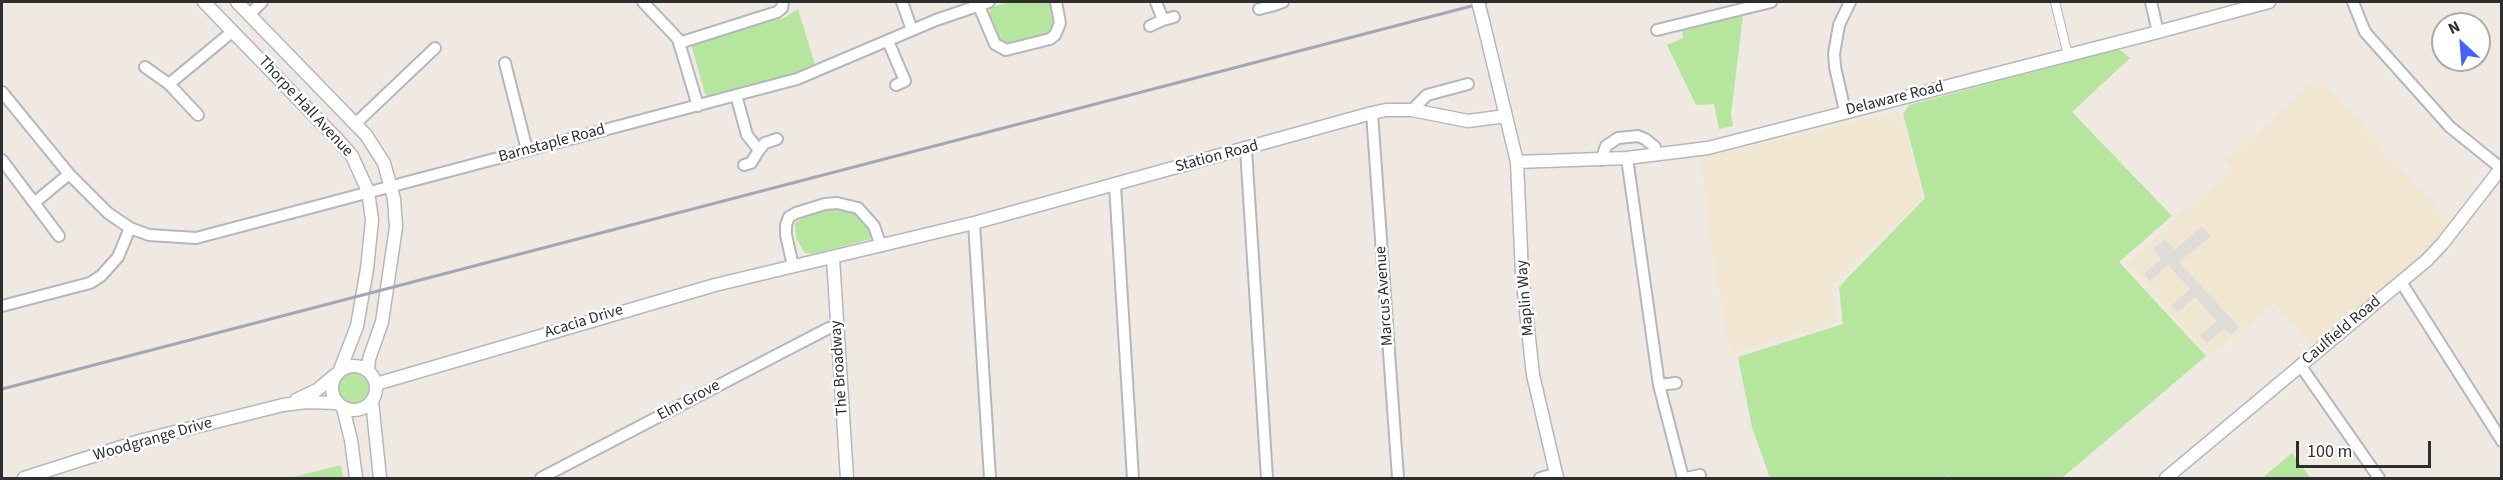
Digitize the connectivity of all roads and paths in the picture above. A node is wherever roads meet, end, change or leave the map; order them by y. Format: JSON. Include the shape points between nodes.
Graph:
{"nodes":[{"id":1,"x":204,"y":2,"type":"edge"},
{"id":2,"x":237,"y":2,"type":"edge"},
{"id":3,"x":262,"y":2,"type":"edge"},
{"id":4,"x":643,"y":2,"type":"edge"},
{"id":5,"x":783,"y":2,"type":"edge"},
{"id":6,"x":902,"y":2,"type":"edge"},
{"id":7,"x":989,"y":2,"type":"edge"},
{"id":8,"x":1056,"y":2,"type":"edge"},
{"id":9,"x":1156,"y":2,"type":"edge"},
{"id":10,"x":1283,"y":2,"type":"edge"},
{"id":11,"x":1478,"y":2,"type":"edge"},
{"id":12,"x":1772,"y":2,"type":"edge"},
{"id":13,"x":1849,"y":2,"type":"edge"},
{"id":14,"x":2055,"y":2,"type":"edge"},
{"id":15,"x":2151,"y":2,"type":"edge"},
{"id":16,"x":2269,"y":2,"type":"edge"},
{"id":17,"x":2353,"y":2,"type":"edge"},
{"id":18,"x":978,"y":4,"type":"junction"},
{"id":19,"x":1271,"y":4,"type":"edge"},
{"id":20,"x":1259,"y":9,"type":"dead end"},
{"id":21,"x":250,"y":14,"type":"junction"},
{"id":22,"x":1174,"y":17,"type":"dead end"},
{"id":23,"x":1163,"y":20,"type":"junction"},
{"id":24,"x":1150,"y":26,"type":"dead end"},
{"id":25,"x":912,"y":30,"type":"junction"},
{"id":26,"x":1657,"y":30,"type":"dead end"},
{"id":27,"x":233,"y":31,"type":"junction"},
{"id":28,"x":2158,"y":32,"type":"junction"},
{"id":29,"x":888,"y":40,"type":"junction"},
{"id":30,"x":679,"y":44,"type":"junction"},
{"id":31,"x":435,"y":48,"type":"dead end"},
{"id":32,"x":2068,"y":55,"type":"junction"},
{"id":33,"x":505,"y":63,"type":"dead end"},
{"id":34,"x":145,"y":67,"type":"dead end"},
{"id":35,"x":905,"y":81,"type":"dead end"},
{"id":36,"x":169,"y":84,"type":"junction"},
{"id":37,"x":1468,"y":84,"type":"dead end"},
{"id":38,"x":2,"y":92,"type":"edge"},
{"id":39,"x":736,"y":95,"type":"junction"},
{"id":40,"x":698,"y":106,"type":"junction"},
{"id":41,"x":1412,"y":110,"type":"junction"},
{"id":42,"x":1845,"y":111,"type":"junction"},
{"id":43,"x":1372,"y":113,"type":"junction"},
{"id":44,"x":198,"y":115,"type":"dead end"},
{"id":45,"x":1506,"y":116,"type":"junction"},
{"id":46,"x":355,"y":124,"type":"junction"},
{"id":47,"x":777,"y":139,"type":"dead end"},
{"id":48,"x":1246,"y":149,"type":"junction"},
{"id":49,"x":527,"y":150,"type":"junction"},
{"id":50,"x":759,"y":150,"type":"junction"},
{"id":51,"x":1657,"y":155,"type":"junction"},
{"id":52,"x":1627,"y":158,"type":"junction"},
{"id":53,"x":2,"y":160,"type":"edge"},
{"id":54,"x":1601,"y":160,"type":"junction"},
{"id":55,"x":1517,"y":162,"type":"junction"},
{"id":56,"x":744,"y":165,"type":"dead end"},
{"id":57,"x":2501,"y":168,"type":"edge"},
{"id":58,"x":69,"y":174,"type":"junction"},
{"id":59,"x":1115,"y":185,"type":"junction"},
{"id":60,"x":392,"y":186,"type":"junction"},
{"id":61,"x":368,"y":191,"type":"junction"},
{"id":62,"x":34,"y":203,"type":"junction"},
{"id":63,"x":1022,"y":210,"type":"joint"},
{"id":64,"x":974,"y":223,"type":"junction"},
{"id":65,"x":129,"y":228,"type":"junction"},
{"id":66,"x":59,"y":236,"type":"dead end"},
{"id":67,"x":881,"y":246,"type":"junction"},
{"id":68,"x":833,"y":258,"type":"junction"},
{"id":69,"x":793,"y":266,"type":"junction"},
{"id":70,"x":2401,"y":282,"type":"junction"},
{"id":71,"x":2,"y":306,"type":"edge"},
{"id":72,"x":837,"y":327,"type":"junction"},
{"id":73,"x":2300,"y":365,"type":"junction"},
{"id":74,"x":368,"y":370,"type":"junction"},
{"id":75,"x":338,"y":372,"type":"junction"},
{"id":76,"x":1676,"y":382,"type":"dead end"},
{"id":77,"x":376,"y":384,"type":"junction"},
{"id":78,"x":1659,"y":385,"type":"junction"},
{"id":79,"x":372,"y":401,"type":"junction"},
{"id":80,"x":283,"y":405,"type":"junction"},
{"id":81,"x":340,"y":405,"type":"junction"},
{"id":82,"x":2502,"y":441,"type":"edge"},
{"id":83,"x":1700,"y":475,"type":"dead end"},
{"id":84,"x":1556,"y":476,"type":"edge"},
{"id":85,"x":24,"y":478,"type":"edge"},
{"id":86,"x":356,"y":478,"type":"edge"},
{"id":87,"x":380,"y":478,"type":"edge"},
{"id":88,"x":541,"y":478,"type":"edge"},
{"id":89,"x":847,"y":478,"type":"edge"},
{"id":90,"x":990,"y":478,"type":"edge"},
{"id":91,"x":1133,"y":478,"type":"edge"},
{"id":92,"x":1267,"y":478,"type":"edge"},
{"id":93,"x":1398,"y":478,"type":"edge"},
{"id":94,"x":1540,"y":478,"type":"edge"},
{"id":95,"x":1684,"y":478,"type":"edge"},
{"id":96,"x":2166,"y":478,"type":"edge"},
{"id":97,"x":2379,"y":478,"type":"edge"}],
"edges":[{"from":1,"to":27,"type":"street","name":"Thorpe Hall Avenue"},
{"from":2,"to":21,"type":"street","name":"Thorpe Hall Avenue"},
{"from":3,"to":21,"type":"street"},
{"from":4,"to":30,"type":"street"},
{"from":5,"to":30,"type":"street","via":[[777,12]]},
{"from":6,"to":25,"type":"street"},
{"from":7,"to":18,"type":"street","name":"Barnstaple Road"},
{"from":8,"to":18,"type":"street","via":[[1060,23],[1055,35],[1006,50],[995,44]]},
{"from":9,"to":23,"type":"street"},
{"from":10,"to":19,"type":"street"},
{"from":11,"to":45,"type":"street","name":"Maplin Way","bridge":true},
{"from":12,"to":26,"type":"street","via":[[1674,31]]},
{"from":13,"to":42,"type":"street","via":[[1839,25],[1834,54]]},
{"from":14,"to":32,"type":"street"},
{"from":15,"to":28,"type":"street"},
{"from":16,"to":28,"type":"street","name":"Delaware Road"},
{"from":17,"to":57,"type":"street","via":[[2365,32],[2450,127]]},
{"from":18,"to":25,"type":"street","name":"Barnstaple Road"},
{"from":19,"to":20,"type":"street"},
{"from":21,"to":46,"type":"street","name":"Thorpe Hall Avenue"},
{"from":22,"to":23,"type":"street"},
{"from":23,"to":24,"type":"street"},
{"from":25,"to":29,"type":"street","name":"Barnstaple Road"},
{"from":27,"to":36,"type":"street"},
{"from":27,"to":61,"type":"street","name":"Thorpe Hall Avenue","via":[[345,148]]},
{"from":28,"to":32,"type":"street","name":"Delaware Road"},
{"from":29,"to":35,"type":"street"},
{"from":29,"to":39,"type":"street","name":"Barnstaple Road","via":[[805,76]]},
{"from":30,"to":40,"type":"street"},
{"from":31,"to":46,"type":"street"},
{"from":32,"to":42,"type":"street","name":"Delaware Road"},
{"from":33,"to":49,"type":"street"},
{"from":34,"to":36,"type":"street"},
{"from":36,"to":44,"type":"street"},
{"from":37,"to":41,"type":"street","via":[[1427,95]]},
{"from":38,"to":58,"type":"street"},
{"from":39,"to":40,"type":"street","name":"Barnstaple Road"},
{"from":39,"to":50,"type":"street","via":[[747,135]]},
{"from":40,"to":49,"type":"street","name":"Barnstaple Road"},
{"from":41,"to":43,"type":"street","name":"Station Road"},
{"from":41,"to":45,"type":"street","name":"Station Road","via":[[1468,121]]},
{"from":42,"to":51,"type":"street","name":"Delaware Road","via":[[1707,148]]},
{"from":43,"to":48,"type":"street","name":"Station Road"},
{"from":43,"to":93,"type":"street","name":"Marcus Avenue"},
{"from":45,"to":55,"type":"street","name":"Maplin Way"},
{"from":46,"to":60,"type":"street","name":"Thorpe Hall Avenue","via":[[384,163]]},
{"from":47,"to":50,"type":"street"},
{"from":48,"to":59,"type":"street","name":"Station Road"},
{"from":48,"to":92,"type":"street"},
{"from":49,"to":60,"type":"street","name":"Barnstaple Road"},
{"from":50,"to":56,"type":"street","via":[[751,163]]},
{"from":51,"to":52,"type":"street","name":"Delaware Road"},
{"from":51,"to":54,"type":"street","via":[[1654,147],[1638,136],[1618,138],[1606,146]]},
{"from":52,"to":54,"type":"street","name":"Delaware Road"},
{"from":52,"to":78,"type":"street"},
{"from":53,"to":62,"type":"street"},
{"from":54,"to":55,"type":"street","name":"Delaware Road"},
{"from":55,"to":84,"type":"street","name":"Maplin Way","via":[[1522,274],[1533,375]]},
{"from":57,"to":70,"type":"street","name":"Caulfield Road","via":[[2443,243]]},
{"from":58,"to":62,"type":"street"},
{"from":58,"to":65,"type":"street","via":[[92,200]]},
{"from":59,"to":63,"type":"street","name":"Station Road"},
{"from":59,"to":91,"type":"street"},
{"from":60,"to":61,"type":"street","name":"Barnstaple Road"},
{"from":60,"to":74,"type":"street","name":"Thorpe Hall Avenue","via":[[395,238],[382,322]]},
{"from":61,"to":65,"type":"street","name":"Barnstaple Road","via":[[196,238],[149,235]]},
{"from":61,"to":75,"type":"street","name":"Thorpe Hall Avenue","via":[[372,220],[367,269],[357,326]]},
{"from":62,"to":66,"type":"street"},
{"from":63,"to":64,"type":"street","name":"Acacia Drive"},
{"from":64,"to":67,"type":"street","name":"Acacia Drive"},
{"from":64,"to":90,"type":"street"},
{"from":65,"to":71,"type":"street","via":[[118,257],[90,283]]},
{"from":67,"to":68,"type":"street","name":"Acacia Drive"},
{"from":67,"to":69,"type":"street","via":[[874,226],[858,208],[837,202],[825,204],[789,217],[786,235]]},
{"from":68,"to":69,"type":"street","name":"Acacia Drive"},
{"from":68,"to":72,"type":"street","name":"The Broadway"},
{"from":69,"to":77,"type":"street","name":"Acacia Drive","via":[[653,302]]},
{"from":70,"to":73,"type":"street","name":"Caulfield Road"},
{"from":70,"to":82,"type":"street"},
{"from":72,"to":88,"type":"street","name":"Elm Grove"},
{"from":72,"to":89,"type":"street","name":"The Broadway"},
{"from":73,"to":96,"type":"street","name":"Caulfield Road"},
{"from":73,"to":97,"type":"street"},
{"from":74,"to":75,"type":"street","via":[[356,365]]},
{"from":74,"to":77,"type":"street"},
{"from":75,"to":80,"type":"street","name":"Woodgrange Drive","via":[[315,391]]},
{"from":75,"to":81,"type":"street","via":[[332,391]]},
{"from":76,"to":78,"type":"street"},
{"from":77,"to":79,"type":"street"},
{"from":78,"to":95,"type":"street"},
{"from":79,"to":81,"type":"street","via":[[357,410]]},
{"from":79,"to":87,"type":"street"},
{"from":80,"to":81,"type":"street","name":"Woodgrange Drive"},
{"from":80,"to":85,"type":"street","name":"Woodgrange Drive","via":[[143,440]]},
{"from":81,"to":86,"type":"street","via":[[351,440]]},
{"from":83,"to":95,"type":"street"},
{"from":84,"to":94,"type":"street"}]}
